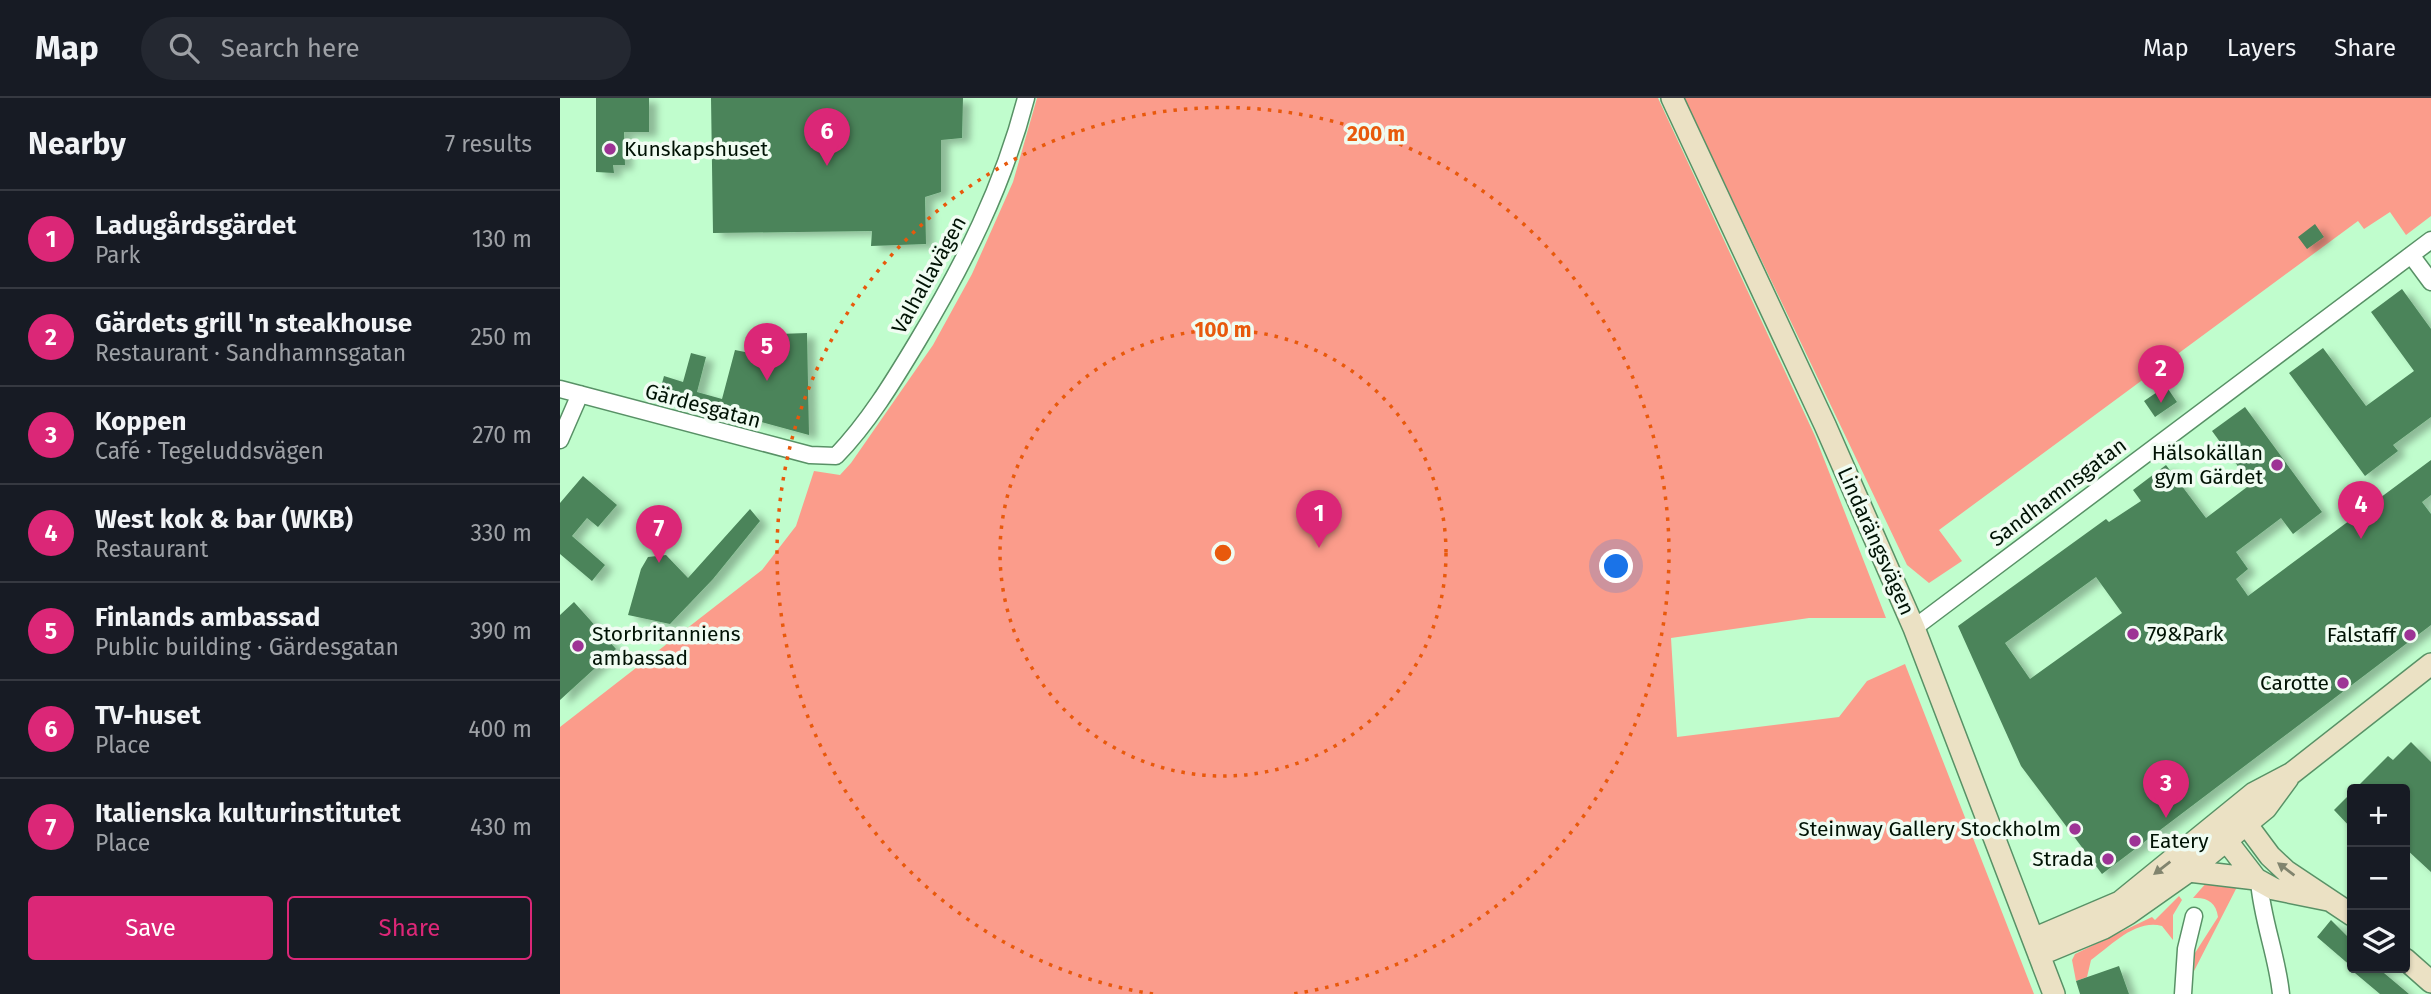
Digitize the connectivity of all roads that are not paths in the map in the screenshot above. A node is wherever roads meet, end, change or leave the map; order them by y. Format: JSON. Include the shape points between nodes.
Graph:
{"nodes":[{"id":1,"x":1026,"y":98,"type":"edge"},
{"id":2,"x":1672,"y":98,"type":"edge"},
{"id":3,"x":2431,"y":240,"type":"edge"},
{"id":4,"x":2411,"y":255,"type":"junction"},
{"id":5,"x":2431,"y":282,"type":"edge"},
{"id":6,"x":560,"y":389,"type":"edge"},
{"id":7,"x":580,"y":394,"type":"junction"},
{"id":8,"x":560,"y":440,"type":"edge"},
{"id":9,"x":836,"y":456,"type":"joint"},
{"id":10,"x":1914,"y":628,"type":"junction"},
{"id":11,"x":2431,"y":664,"type":"edge"},
{"id":12,"x":2241,"y":817,"type":"junction"},
{"id":13,"x":2221,"y":834,"type":"junction"},
{"id":14,"x":2189,"y":871,"type":"junction"},
{"id":15,"x":2257,"y":880,"type":"junction"},
{"id":16,"x":2344,"y":908,"type":"edge"},
{"id":17,"x":2194,"y":916,"type":"dead end"},
{"id":18,"x":2036,"y":947,"type":"junction"},
{"id":19,"x":2410,"y":963,"type":"edge"},
{"id":20,"x":2431,"y":982,"type":"edge"},
{"id":21,"x":2054,"y":994,"type":"edge"},
{"id":22,"x":2183,"y":994,"type":"edge"},
{"id":23,"x":2281,"y":994,"type":"edge"}],
"edges":[{"from":1,"to":9,"type":"street","name":"Valhallavägen","via":[[992,201],[960,271],[904,364],[854,438]]},
{"from":2,"to":10,"type":"street","name":"Lindarängsvägen"},
{"from":3,"to":4,"type":"street","name":"Sandhamnsgatan"},
{"from":4,"to":5,"type":"street"},
{"from":4,"to":10,"type":"street","name":"Sandhamnsgatan"},
{"from":6,"to":7,"type":"street","name":"Gärdesgatan"},
{"from":7,"to":8,"type":"street"},
{"from":7,"to":9,"type":"street","name":"Gärdesgatan","via":[[810,455]]},
{"from":10,"to":18,"type":"street","name":"Lindarängsvägen"},
{"from":11,"to":12,"type":"street","via":[[2292,773],[2254,793]]},
{"from":12,"to":13,"type":"street"},
{"from":16,"to":12,"type":"street","one_way":true,"via":[[2286,871]]},
{"from":13,"to":14,"type":"street"},
{"from":13,"to":15,"type":"street"},
{"from":13,"to":18,"type":"street","one_way":true,"via":[[2120,902]]},
{"from":14,"to":15,"type":"street"},
{"from":14,"to":18,"type":"street","via":[[2104,928]]},
{"from":15,"to":16,"type":"street"},
{"from":15,"to":23,"type":"street","via":[[2278,959]]},
{"from":17,"to":22,"type":"street"},
{"from":18,"to":21,"type":"street","name":"Lindarängsvägen"},
{"from":19,"to":20,"type":"street"}]}
